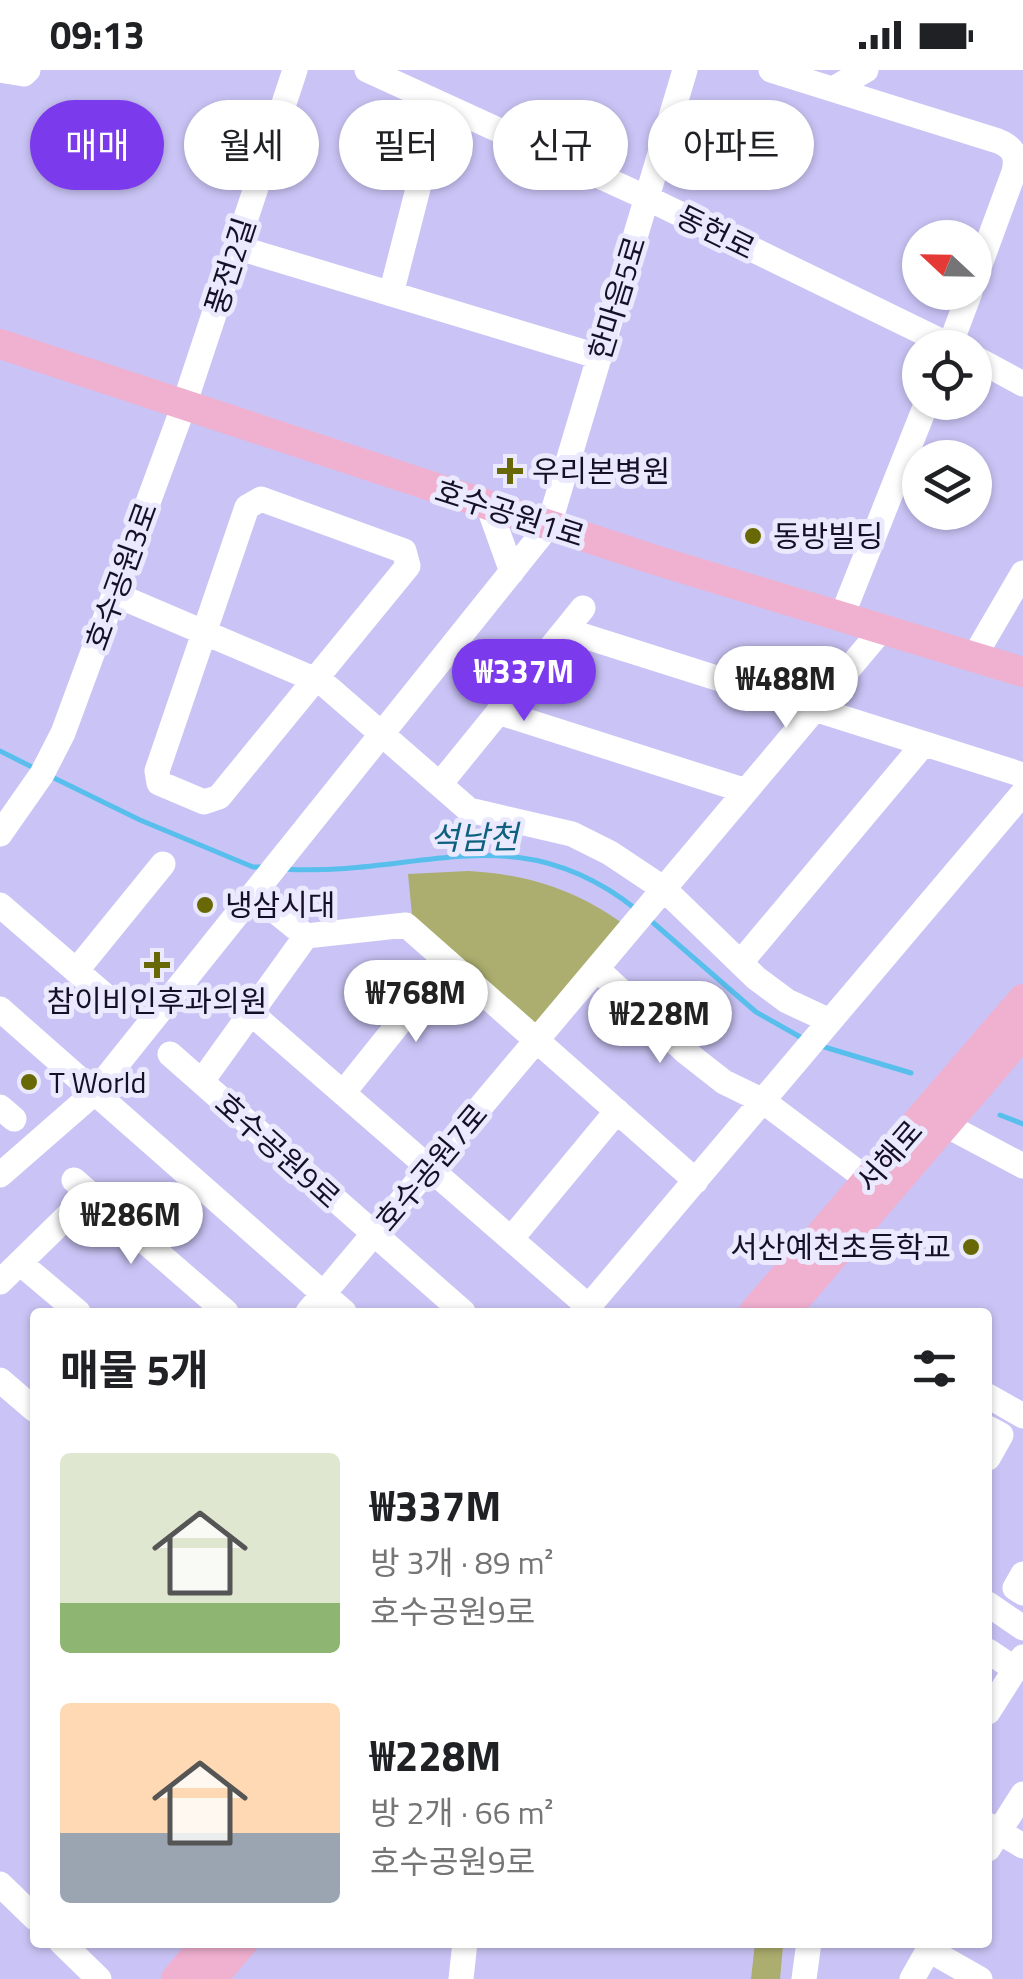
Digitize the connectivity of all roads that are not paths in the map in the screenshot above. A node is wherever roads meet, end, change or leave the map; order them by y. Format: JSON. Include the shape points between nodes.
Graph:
{"nodes":[{"id":1,"x":0,"y":70,"type":"edge"},
{"id":2,"x":28,"y":70,"type":"edge"},
{"id":3,"x":295,"y":70,"type":"edge"},
{"id":4,"x":366,"y":70,"type":"edge"},
{"id":5,"x":685,"y":70,"type":"edge"},
{"id":6,"x":770,"y":70,"type":"edge"},
{"id":7,"x":866,"y":70,"type":"edge"},
{"id":8,"x":834,"y":90,"type":"junction"},
{"id":9,"x":433,"y":100,"type":"edge"},
{"id":10,"x":473,"y":118,"type":"edge"},
{"id":11,"x":418,"y":190,"type":"edge"},
{"id":12,"x":647,"y":198,"type":"junction"},
{"id":13,"x":992,"y":232,"type":"edge"},
{"id":14,"x":236,"y":247,"type":"junction"},
{"id":15,"x":391,"y":294,"type":"junction"},
{"id":16,"x":917,"y":330,"type":"edge"},
{"id":17,"x":0,"y":344,"type":"edge"},
{"id":18,"x":600,"y":356,"type":"junction"},
{"id":19,"x":992,"y":367,"type":"edge"},
{"id":20,"x":1023,"y":384,"type":"edge"},
{"id":21,"x":184,"y":404,"type":"junction"},
{"id":22,"x":920,"y":420,"type":"edge"},
{"id":23,"x":488,"y":505,"type":"junction"},
{"id":24,"x":549,"y":526,"type":"junction"},
{"id":25,"x":512,"y":572,"type":"junction"},
{"id":26,"x":1023,"y":573,"type":"edge"},
{"id":27,"x":114,"y":594,"type":"junction"},
{"id":28,"x":583,"y":608,"type":"dead end"},
{"id":29,"x":842,"y":616,"type":"junction"},
{"id":30,"x":883,"y":628,"type":"junction"},
{"id":31,"x":565,"y":630,"type":"junction"},
{"id":32,"x":204,"y":632,"type":"junction"},
{"id":33,"x":974,"y":657,"type":"junction"},
{"id":34,"x":1023,"y":672,"type":"edge"},
{"id":35,"x":316,"y":679,"type":"junction"},
{"id":36,"x":814,"y":711,"type":"junction"},
{"id":37,"x":498,"y":712,"type":"junction"},
{"id":38,"x":384,"y":732,"type":"junction"},
{"id":39,"x":922,"y":746,"type":"junction"},
{"id":40,"x":1023,"y":775,"type":"edge"},
{"id":41,"x":440,"y":784,"type":"junction"},
{"id":42,"x":746,"y":791,"type":"junction"},
{"id":43,"x":1023,"y":792,"type":"edge"},
{"id":44,"x":0,"y":834,"type":"edge"},
{"id":45,"x":163,"y":864,"type":"dead end"},
{"id":46,"x":254,"y":894,"type":"junction"},
{"id":47,"x":658,"y":895,"type":"junction"},
{"id":48,"x":0,"y":904,"type":"edge"},
{"id":49,"x":306,"y":936,"type":"junction"},
{"id":50,"x":448,"y":962,"type":"junction"},
{"id":51,"x":740,"y":962,"type":"junction"},
{"id":52,"x":597,"y":969,"type":"junction"},
{"id":53,"x":76,"y":971,"type":"junction"},
{"id":54,"x":1023,"y":999,"type":"edge"},
{"id":55,"x":110,"y":1000,"type":"dead end"},
{"id":56,"x":0,"y":1009,"type":"edge"},
{"id":57,"x":251,"y":1013,"type":"junction"},
{"id":58,"x":830,"y":1021,"type":"junction"},
{"id":59,"x":1023,"y":1034,"type":"edge"},
{"id":60,"x":538,"y":1039,"type":"junction"},
{"id":61,"x":170,"y":1054,"type":"dead end"},
{"id":62,"x":202,"y":1081,"type":"junction"},
{"id":63,"x":342,"y":1092,"type":"junction"},
{"id":64,"x":94,"y":1093,"type":"junction"},
{"id":65,"x":763,"y":1101,"type":"junction"},
{"id":66,"x":616,"y":1110,"type":"junction"},
{"id":67,"x":946,"y":1125,"type":"junction"},
{"id":68,"x":1023,"y":1166,"type":"edge"},
{"id":69,"x":430,"y":1168,"type":"junction"},
{"id":70,"x":0,"y":1174,"type":"edge"},
{"id":71,"x":868,"y":1180,"type":"junction"},
{"id":72,"x":696,"y":1181,"type":"junction"},
{"id":73,"x":373,"y":1236,"type":"junction"},
{"id":74,"x":511,"y":1239,"type":"junction"},
{"id":75,"x":20,"y":1263,"type":"junction"},
{"id":76,"x":0,"y":1282,"type":"edge"},
{"id":77,"x":316,"y":1304,"type":"edge"},
{"id":78,"x":73,"y":1308,"type":"edge"},
{"id":79,"x":221,"y":1308,"type":"edge"},
{"id":80,"x":458,"y":1308,"type":"edge"},
{"id":81,"x":585,"y":1308,"type":"edge"},
{"id":82,"x":589,"y":1308,"type":"edge"},
{"id":83,"x":757,"y":1308,"type":"edge"},
{"id":84,"x":788,"y":1308,"type":"edge"},
{"id":85,"x":0,"y":1380,"type":"edge"},
{"id":86,"x":992,"y":1398,"type":"edge"},
{"id":87,"x":30,"y":1406,"type":"edge"},
{"id":88,"x":1021,"y":1410,"type":"edge"},
{"id":89,"x":992,"y":1430,"type":"edge"},
{"id":90,"x":992,"y":1451,"type":"edge"},
{"id":91,"x":1023,"y":1574,"type":"edge"},
{"id":92,"x":1023,"y":1593,"type":"edge"},
{"id":93,"x":992,"y":1607,"type":"edge"},
{"id":94,"x":1023,"y":1628,"type":"edge"},
{"id":95,"x":992,"y":1653,"type":"edge"},
{"id":96,"x":1019,"y":1663,"type":"edge"},
{"id":97,"x":992,"y":1706,"type":"edge"},
{"id":98,"x":1023,"y":1794,"type":"edge"},
{"id":99,"x":992,"y":1834,"type":"edge"},
{"id":100,"x":992,"y":1835,"type":"edge"},
{"id":101,"x":1023,"y":1846,"type":"edge"},
{"id":102,"x":0,"y":1884,"type":"edge"},
{"id":103,"x":30,"y":1913,"type":"edge"},
{"id":104,"x":67,"y":1948,"type":"edge"},
{"id":105,"x":203,"y":1948,"type":"edge"},
{"id":106,"x":239,"y":1948,"type":"edge"},
{"id":107,"x":464,"y":1948,"type":"edge"},
{"id":108,"x":808,"y":1948,"type":"edge"},
{"id":109,"x":930,"y":1948,"type":"edge"},
{"id":110,"x":934,"y":1948,"type":"edge"},
{"id":111,"x":99,"y":1979,"type":"edge"},
{"id":112,"x":176,"y":1979,"type":"edge"},
{"id":113,"x":212,"y":1979,"type":"edge"},
{"id":114,"x":461,"y":1979,"type":"edge"},
{"id":115,"x":805,"y":1979,"type":"edge"},
{"id":116,"x":912,"y":1979,"type":"edge"},
{"id":117,"x":980,"y":1979,"type":"edge"}],
"edges":[{"from":1,"to":2,"type":"street"},
{"from":3,"to":14,"type":"street","name":"풍전2길"},
{"from":4,"to":9,"type":"street","name":"동헌로"},
{"from":5,"to":12,"type":"street","name":"한마음5로"},
{"from":6,"to":8,"type":"street"},
{"from":7,"to":8,"type":"street"},
{"from":8,"to":13,"type":"street","via":[[998,140],[1012,150],[1014,172]]},
{"from":10,"to":12,"type":"street","name":"동헌로"},
{"from":11,"to":15,"type":"street"},
{"from":12,"to":16,"type":"street","name":"동헌로"},
{"from":12,"to":18,"type":"street","name":"한마음5로"},
{"from":14,"to":15,"type":"street"},
{"from":14,"to":21,"type":"street","name":"풍전2길"},
{"from":15,"to":18,"type":"street"},
{"from":17,"to":21,"type":"main road","name":"호수공원1로"},
{"from":18,"to":24,"type":"street","name":"한마음5로"},
{"from":19,"to":20,"type":"street"},
{"from":21,"to":23,"type":"main road","name":"호수공원1로"},
{"from":21,"to":27,"type":"street","name":"호수공원3로"},
{"from":22,"to":29,"type":"street"},
{"from":23,"to":24,"type":"main road","name":"호수공원1로"},
{"from":23,"to":25,"type":"street"},
{"from":24,"to":25,"type":"street"},
{"from":24,"to":29,"type":"main road","name":"호수공원1로"},
{"from":25,"to":38,"type":"street"},
{"from":26,"to":33,"type":"street"},
{"from":27,"to":32,"type":"street"},
{"from":27,"to":44,"type":"street","name":"호수공원3로","via":[[56,747]]},
{"from":28,"to":31,"type":"street"},
{"from":29,"to":30,"type":"main road","name":"호수공원1로"},
{"from":30,"to":33,"type":"main road","name":"호수공원1로"},
{"from":30,"to":36,"type":"street"},
{"from":31,"to":36,"type":"street"},
{"from":31,"to":37,"type":"street"},
{"from":32,"to":35,"type":"street"},
{"from":32,"to":35,"type":"street","via":[[158,771],[159,783],[204,802],[219,797]]},
{"from":32,"to":35,"type":"street","via":[[247,507],[261,500],[404,551],[408,566]]},
{"from":33,"to":34,"type":"main road","name":"호수공원1로"},
{"from":35,"to":38,"type":"street"},
{"from":36,"to":39,"type":"street"},
{"from":36,"to":42,"type":"street"},
{"from":37,"to":41,"type":"street"},
{"from":37,"to":42,"type":"street"},
{"from":38,"to":41,"type":"street"},
{"from":38,"to":46,"type":"street"},
{"from":39,"to":40,"type":"street"},
{"from":39,"to":51,"type":"street"},
{"from":41,"to":47,"type":"street","via":[[469,810],[572,834],[610,853]]},
{"from":42,"to":47,"type":"street"},
{"from":43,"to":58,"type":"street"},
{"from":45,"to":53,"type":"street"},
{"from":46,"to":49,"type":"street"},
{"from":46,"to":64,"type":"street"},
{"from":47,"to":51,"type":"street"},
{"from":47,"to":52,"type":"street","name":"호수공원7로"},
{"from":48,"to":53,"type":"street"},
{"from":49,"to":50,"type":"street","via":[[406,925]]},
{"from":49,"to":57,"type":"street","name":"호수공원9로"},
{"from":50,"to":60,"type":"street"},
{"from":50,"to":63,"type":"street"},
{"from":51,"to":58,"type":"street","via":[[787,1000]]},
{"from":52,"to":60,"type":"street","name":"호수공원7로"},
{"from":52,"to":65,"type":"street","via":[[687,1054]]},
{"from":53,"to":55,"type":"street"},
{"from":54,"to":71,"type":"main road","name":"서해로"},
{"from":56,"to":64,"type":"street"},
{"from":57,"to":62,"type":"street","name":"호수공원9로"},
{"from":57,"to":63,"type":"street"},
{"from":58,"to":65,"type":"street"},
{"from":59,"to":67,"type":"main road","name":"서해로"},
{"from":60,"to":66,"type":"street"},
{"from":60,"to":69,"type":"street","name":"호수공원7로"},
{"from":61,"to":62,"type":"street"},
{"from":62,"to":73,"type":"street","name":"호수공원9로"},
{"from":63,"to":69,"type":"street"},
{"from":64,"to":70,"type":"street"},
{"from":64,"to":77,"type":"street"},
{"from":65,"to":71,"type":"street"},
{"from":65,"to":72,"type":"street"},
{"from":66,"to":72,"type":"street"},
{"from":66,"to":74,"type":"street"},
{"from":67,"to":68,"type":"street"},
{"from":67,"to":84,"type":"main road","name":"서해로"},
{"from":69,"to":73,"type":"street","name":"호수공원7로"},
{"from":69,"to":74,"type":"street"},
{"from":71,"to":83,"type":"main road","name":"서해로"},
{"from":72,"to":82,"type":"street"},
{"from":73,"to":77,"type":"street","name":"호수공원7로"},
{"from":73,"to":80,"type":"street","name":"호수공원9로"},
{"from":74,"to":81,"type":"street"},
{"from":75,"to":76,"type":"street"},
{"from":75,"to":78,"type":"street"},
{"from":75,"to":79,"type":"street","via":[[82,1187]]},
{"from":85,"to":87,"type":"street"},
{"from":86,"to":88,"type":"street"},
{"from":89,"to":90,"type":"street","via":[[1001,1435]]},
{"from":91,"to":92,"type":"street","via":[[1015,1588]]},
{"from":93,"to":94,"type":"street"},
{"from":95,"to":96,"type":"street"},
{"from":96,"to":97,"type":"street"},
{"from":98,"to":99,"type":"street"},
{"from":100,"to":101,"type":"street"},
{"from":102,"to":103,"type":"street"},
{"from":104,"to":111,"type":"street"},
{"from":105,"to":112,"type":"main road"},
{"from":106,"to":113,"type":"main road"},
{"from":107,"to":114,"type":"street"},
{"from":108,"to":115,"type":"street"},
{"from":109,"to":116,"type":"street"},
{"from":110,"to":117,"type":"street"}]}
